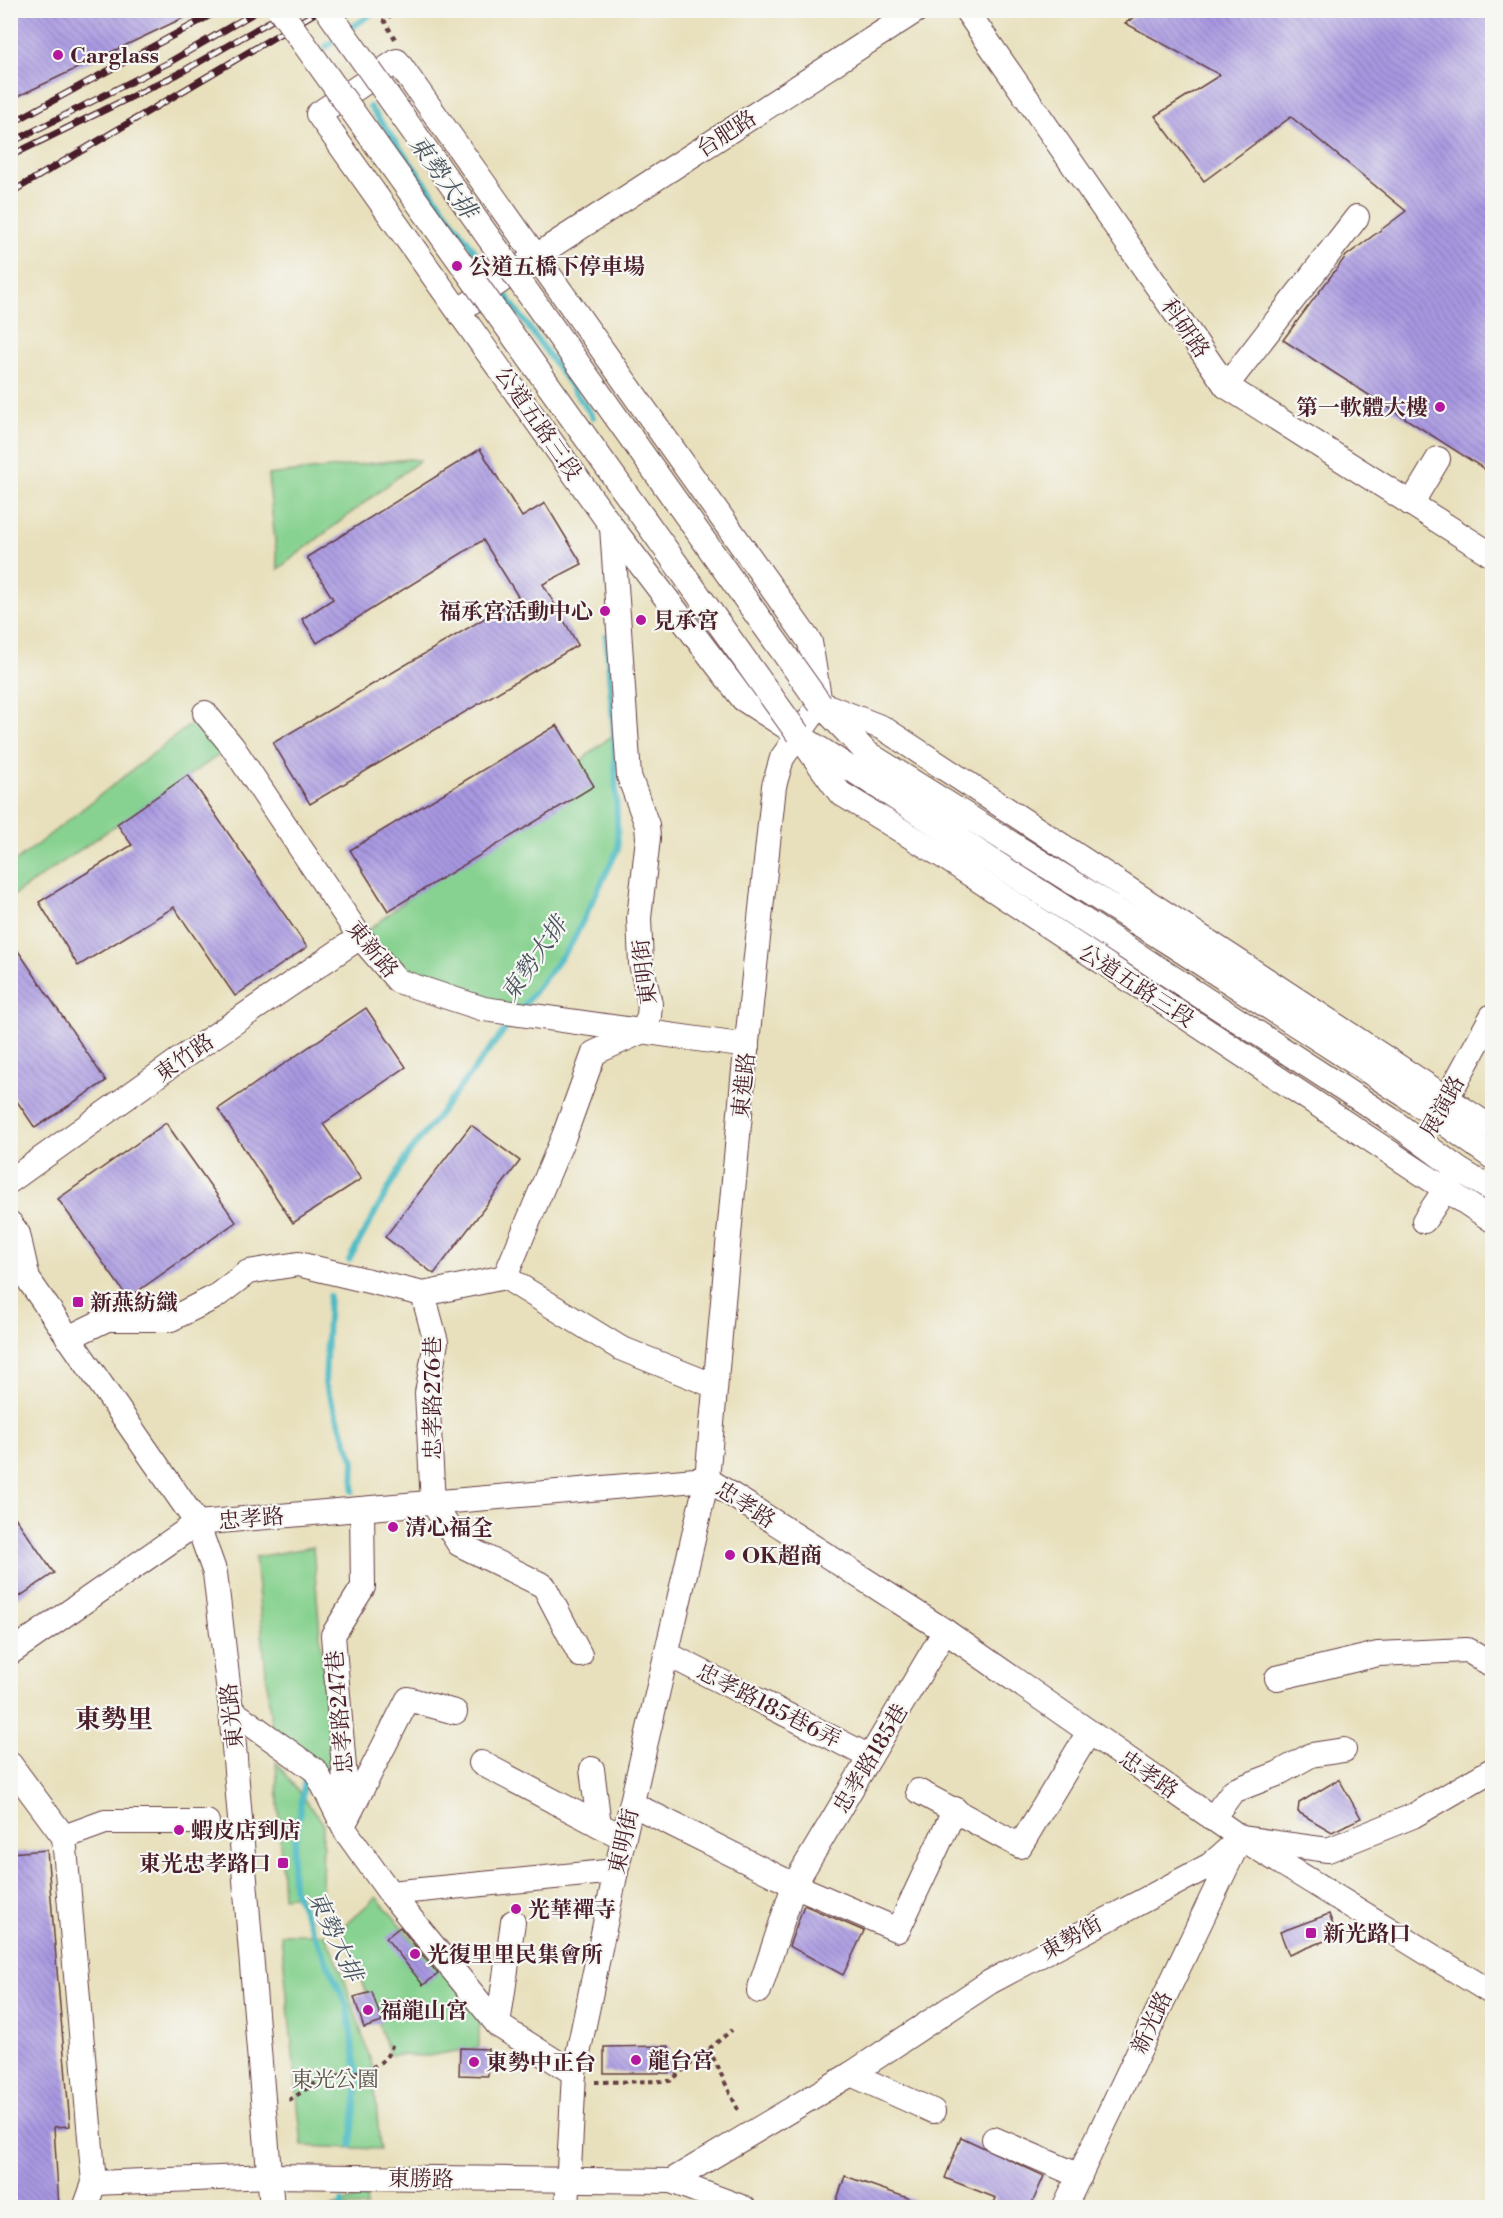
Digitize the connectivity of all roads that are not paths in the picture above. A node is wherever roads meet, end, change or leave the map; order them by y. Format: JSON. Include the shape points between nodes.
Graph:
{"nodes":[{"id":1,"x":280,"y":10,"type":"edge"},
{"id":2,"x":327,"y":10,"type":"edge"},
{"id":3,"x":917,"y":10,"type":"edge"},
{"id":4,"x":966,"y":10,"type":"edge"},
{"id":5,"x":1357,"y":217,"type":"dead end"},
{"id":6,"x":536,"y":256,"type":"junction"},
{"id":7,"x":460,"y":310,"type":"junction"},
{"id":8,"x":1226,"y":386,"type":"junction"},
{"id":9,"x":1438,"y":459,"type":"dead end"},
{"id":10,"x":1411,"y":504,"type":"junction"},
{"id":11,"x":612,"y":527,"type":"junction"},
{"id":12,"x":1492,"y":555,"type":"edge"},
{"id":13,"x":820,"y":704,"type":"junction"},
{"id":14,"x":205,"y":713,"type":"dead end"},
{"id":15,"x":798,"y":734,"type":"junction"},
{"id":16,"x":360,"y":937,"type":"junction"},
{"id":17,"x":1492,"y":1016,"type":"edge"},
{"id":18,"x":643,"y":1031,"type":"junction"},
{"id":19,"x":747,"y":1046,"type":"junction"},
{"id":20,"x":1441,"y":1108,"type":"junction"},
{"id":21,"x":1488,"y":1134,"type":"edge"},
{"id":22,"x":1422,"y":1143,"type":"junction"},
{"id":23,"x":1410,"y":1165,"type":"junction"},
{"id":24,"x":1452,"y":1179,"type":"junction"},
{"id":25,"x":10,"y":1182,"type":"edge"},
{"id":26,"x":1492,"y":1190,"type":"edge"},
{"id":27,"x":1424,"y":1221,"type":"dead end"},
{"id":28,"x":1492,"y":1221,"type":"edge"},
{"id":29,"x":10,"y":1223,"type":"edge"},
{"id":30,"x":10,"y":1256,"type":"edge"},
{"id":31,"x":19,"y":1276,"type":"edge"},
{"id":32,"x":505,"y":1277,"type":"junction"},
{"id":33,"x":423,"y":1294,"type":"junction"},
{"id":34,"x":68,"y":1338,"type":"junction"},
{"id":35,"x":715,"y":1386,"type":"junction"},
{"id":36,"x":707,"y":1479,"type":"junction"},
{"id":37,"x":434,"y":1503,"type":"junction"},
{"id":38,"x":362,"y":1509,"type":"junction"},
{"id":39,"x":197,"y":1523,"type":"junction"},
{"id":40,"x":945,"y":1631,"type":"junction"},
{"id":41,"x":10,"y":1653,"type":"edge"},
{"id":42,"x":667,"y":1654,"type":"junction"},
{"id":43,"x":580,"y":1655,"type":"dead end"},
{"id":44,"x":1492,"y":1665,"type":"edge"},
{"id":45,"x":1277,"y":1678,"type":"dead end"},
{"id":46,"x":231,"y":1710,"type":"junction"},
{"id":47,"x":455,"y":1712,"type":"dead end"},
{"id":48,"x":1089,"y":1732,"type":"junction"},
{"id":49,"x":1344,"y":1750,"type":"dead end"},
{"id":50,"x":870,"y":1757,"type":"junction"},
{"id":51,"x":10,"y":1764,"type":"edge"},
{"id":52,"x":481,"y":1764,"type":"dead end"},
{"id":53,"x":592,"y":1769,"type":"dead end"},
{"id":54,"x":1492,"y":1770,"type":"edge"},
{"id":55,"x":918,"y":1791,"type":"dead end"},
{"id":56,"x":632,"y":1804,"type":"junction"},
{"id":57,"x":954,"y":1809,"type":"junction"},
{"id":58,"x":1212,"y":1819,"type":"junction"},
{"id":59,"x":345,"y":1820,"type":"junction"},
{"id":60,"x":207,"y":1822,"type":"dead end"},
{"id":61,"x":599,"y":1826,"type":"junction"},
{"id":62,"x":64,"y":1837,"type":"junction"},
{"id":63,"x":1240,"y":1838,"type":"junction"},
{"id":64,"x":624,"y":1839,"type":"junction"},
{"id":65,"x":616,"y":1871,"type":"junction"},
{"id":66,"x":794,"y":1885,"type":"junction"},
{"id":67,"x":390,"y":1893,"type":"junction"},
{"id":68,"x":513,"y":1922,"type":"dead end"},
{"id":69,"x":759,"y":1991,"type":"dead end"},
{"id":70,"x":1492,"y":1993,"type":"edge"},
{"id":71,"x":498,"y":2025,"type":"junction"},
{"id":72,"x":851,"y":2074,"type":"junction"},
{"id":73,"x":574,"y":2078,"type":"junction"},
{"id":74,"x":933,"y":2111,"type":"dead end"},
{"id":75,"x":994,"y":2139,"type":"dead end"},
{"id":76,"x":270,"y":2176,"type":"junction"},
{"id":77,"x":1080,"y":2176,"type":"junction"},
{"id":78,"x":568,"y":2179,"type":"junction"},
{"id":79,"x":671,"y":2181,"type":"junction"},
{"id":80,"x":94,"y":2183,"type":"junction"},
{"id":81,"x":85,"y":2208,"type":"edge"},
{"id":82,"x":273,"y":2208,"type":"edge"},
{"id":83,"x":567,"y":2208,"type":"edge"},
{"id":84,"x":744,"y":2208,"type":"edge"},
{"id":85,"x":1064,"y":2208,"type":"edge"}],
"edges":[{"from":1,"to":15,"type":"street","name":"公道五路三段","bridge":true},
{"from":2,"to":13,"type":"street","bridge":true},
{"from":3,"to":6,"type":"street","name":"台肥路"},
{"from":4,"to":8,"type":"street","name":"科研路"},
{"from":5,"to":8,"type":"street"},
{"from":6,"to":7,"type":"street","name":"台肥路"},
{"from":6,"to":7,"type":"street","name":"公道五路三段","via":[[397,61],[318,114]]},
{"from":6,"to":13,"type":"street","via":[[810,642]]},
{"from":7,"to":11,"type":"street","name":"公道五路三段"},
{"from":8,"to":10,"type":"street","name":"科研路"},
{"from":9,"to":10,"type":"street"},
{"from":10,"to":12,"type":"street","name":"科研路"},
{"from":11,"to":15,"type":"street","name":"公道五路三段","via":[[743,699]]},
{"from":11,"to":18,"type":"street","name":"東明街","via":[[629,776],[648,838],[639,918],[641,964],[650,1004]]},
{"from":13,"to":15,"type":"street","name":"東進路"},
{"from":13,"to":20,"type":"street","via":[[867,753]]},
{"from":14,"to":16,"type":"street","name":"東新路","via":[[232,746]]},
{"from":15,"to":19,"type":"street","name":"東進路","via":[[782,758],[774,786]]},
{"from":15,"to":22,"type":"street","name":"公道五路三段"},
{"from":15,"to":23,"type":"street","name":"公道五路三段","via":[[840,793],[944,857]]},
{"from":16,"to":18,"type":"street","name":"東新路","via":[[398,981],[484,1009]]},
{"from":16,"to":25,"type":"street","name":"東竹路","via":[[176,1062]]},
{"from":17,"to":20,"type":"street","name":"展演路"},
{"from":18,"to":19,"type":"street","name":"東新路"},
{"from":18,"to":32,"type":"street","name":"東明街","via":[[594,1053]]},
{"from":19,"to":35,"type":"street","name":"東進路"},
{"from":20,"to":21,"type":"street"},
{"from":20,"to":22,"type":"street","name":"展演路"},
{"from":21,"to":24,"type":"street"},
{"from":22,"to":23,"type":"street","name":"展演路"},
{"from":22,"to":24,"type":"street","name":"公道五路三段"},
{"from":23,"to":24,"type":"street","name":"公道五路三段"},
{"from":24,"to":26,"type":"street","name":"公道五路三段"},
{"from":24,"to":27,"type":"street"},
{"from":24,"to":28,"type":"street","name":"公道五路三段"},
{"from":29,"to":31,"type":"street","name":"東光路","via":[[18,1234]]},
{"from":30,"to":31,"type":"street"},
{"from":31,"to":34,"type":"street","name":"東光路"},
{"from":32,"to":33,"type":"street"},
{"from":32,"to":35,"type":"street","via":[[620,1348]]},
{"from":33,"to":34,"type":"street","via":[[298,1264],[248,1272],[215,1297],[171,1319],[106,1319]]},
{"from":33,"to":37,"type":"street","name":"忠孝路276巷","via":[[436,1342],[427,1393]]},
{"from":34,"to":39,"type":"street","name":"東光路"},
{"from":35,"to":36,"type":"street","name":"東進路"},
{"from":36,"to":37,"type":"street","name":"忠孝路"},
{"from":36,"to":40,"type":"street","name":"忠孝路"},
{"from":36,"to":42,"type":"street","name":"東明街"},
{"from":37,"to":38,"type":"street","name":"忠孝路"},
{"from":37,"to":43,"type":"street","via":[[459,1544],[544,1586]]},
{"from":38,"to":39,"type":"street","name":"忠孝路"},
{"from":38,"to":59,"type":"street","name":"忠孝路247巷","via":[[363,1587],[333,1635]]},
{"from":39,"to":41,"type":"street","name":"忠孝路"},
{"from":39,"to":46,"type":"street","name":"東光路","via":[[215,1573]]},
{"from":40,"to":48,"type":"street","name":"忠孝路"},
{"from":40,"to":50,"type":"street","name":"忠孝路185巷"},
{"from":42,"to":50,"type":"street","name":"忠孝路185巷6弄"},
{"from":42,"to":56,"type":"street","name":"東明街"},
{"from":44,"to":45,"type":"street","via":[[1467,1650],[1378,1654]]},
{"from":46,"to":59,"type":"street","via":[[316,1771]]},
{"from":46,"to":76,"type":"street","name":"東光路"},
{"from":47,"to":59,"type":"street","via":[[408,1699]]},
{"from":48,"to":57,"type":"street","via":[[1020,1846]]},
{"from":48,"to":58,"type":"street","name":"忠孝路"},
{"from":49,"to":58,"type":"street","via":[[1311,1755],[1277,1774],[1233,1791]]},
{"from":50,"to":66,"type":"street","name":"忠孝路185巷"},
{"from":51,"to":62,"type":"street"},
{"from":52,"to":61,"type":"street"},
{"from":53,"to":61,"type":"street"},
{"from":54,"to":63,"type":"street","via":[[1413,1816],[1328,1850]]},
{"from":55,"to":57,"type":"street"},
{"from":56,"to":64,"type":"street","name":"東明街"},
{"from":56,"to":66,"type":"street"},
{"from":57,"to":66,"type":"street","via":[[898,1930]]},
{"from":58,"to":63,"type":"street","name":"忠孝路"},
{"from":59,"to":67,"type":"street"},
{"from":60,"to":62,"type":"street","via":[[105,1822]]},
{"from":61,"to":64,"type":"street"},
{"from":62,"to":80,"type":"street"},
{"from":63,"to":70,"type":"street","name":"忠孝路"},
{"from":63,"to":72,"type":"street","name":"東勢街","via":[[1210,1865],[990,1982]]},
{"from":63,"to":77,"type":"street","name":"新光路"},
{"from":64,"to":65,"type":"street","name":"東明街"},
{"from":65,"to":67,"type":"street"},
{"from":65,"to":73,"type":"street","name":"東明街"},
{"from":66,"to":69,"type":"street","name":"忠孝路185巷"},
{"from":67,"to":71,"type":"street"},
{"from":68,"to":71,"type":"street"},
{"from":71,"to":73,"type":"street"},
{"from":72,"to":74,"type":"street"},
{"from":72,"to":79,"type":"street","name":"東勢街"},
{"from":73,"to":78,"type":"street","name":"東明街"},
{"from":75,"to":77,"type":"street"},
{"from":76,"to":78,"type":"street","name":"東勝路"},
{"from":76,"to":80,"type":"street","name":"東勝路"},
{"from":76,"to":82,"type":"street","name":"東光路"},
{"from":77,"to":85,"type":"street","name":"新光路"},
{"from":78,"to":79,"type":"street","name":"東勝路"},
{"from":78,"to":83,"type":"street","name":"東明街"},
{"from":79,"to":84,"type":"street","name":"東勝路"},
{"from":80,"to":81,"type":"street"}]}
